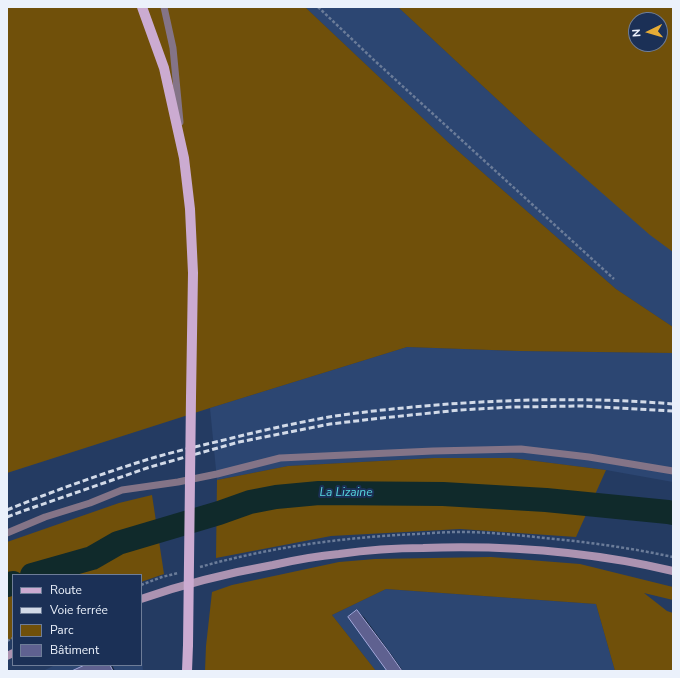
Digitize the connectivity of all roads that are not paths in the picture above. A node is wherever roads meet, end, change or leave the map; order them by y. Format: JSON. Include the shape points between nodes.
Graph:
{"nodes":[{"id":1,"x":142,"y":7,"type":"edge"},
{"id":2,"x":164,"y":7,"type":"edge"},
{"id":3,"x":184,"y":158,"type":"junction"},
{"id":4,"x":673,"y":471,"type":"edge"},
{"id":5,"x":7,"y":533,"type":"edge"},
{"id":6,"x":673,"y":571,"type":"edge"},
{"id":7,"x":142,"y":599,"type":"edge"},
{"id":8,"x":187,"y":671,"type":"edge"}],
"edges":[{"from":1,"to":3,"type":"main road","via":[[164,68]]},
{"from":2,"to":3,"type":"lane","via":[[173,48]]},
{"from":3,"to":8,"type":"main road","bridge":true,"via":[[193,273]]},
{"from":4,"to":5,"type":"lane","via":[[521,449],[280,458],[178,482],[122,490]]},
{"from":6,"to":7,"type":"main road","via":[[611,558],[561,552],[506,548],[396,548],[340,553],[247,569]]}]}
